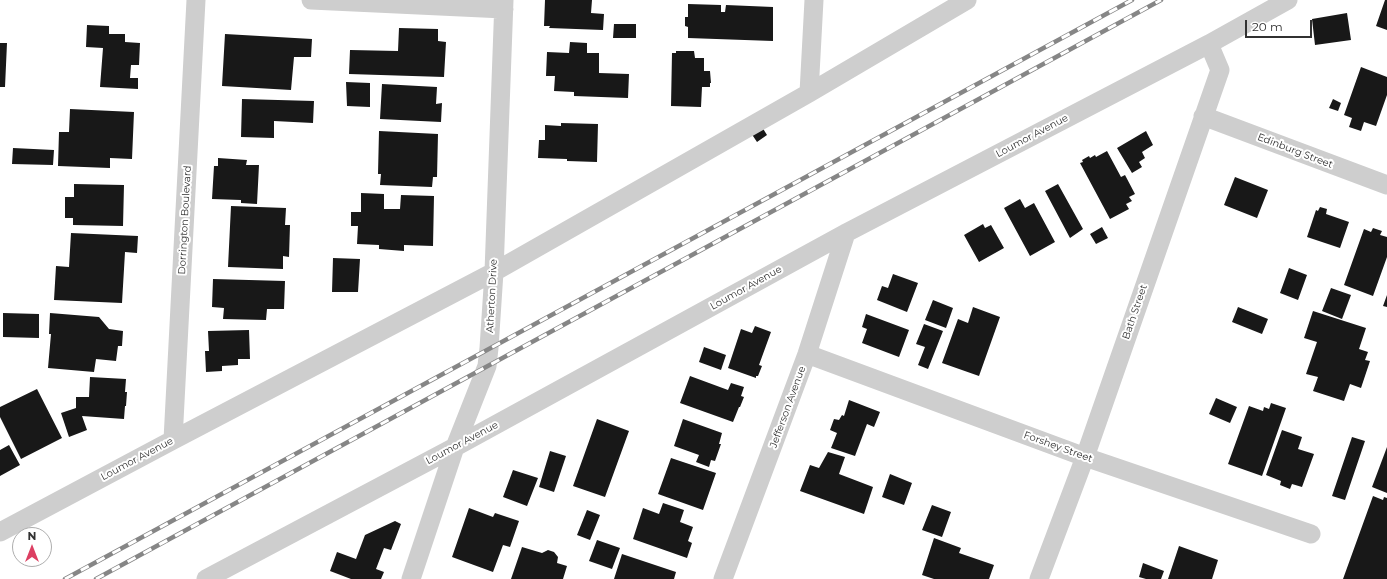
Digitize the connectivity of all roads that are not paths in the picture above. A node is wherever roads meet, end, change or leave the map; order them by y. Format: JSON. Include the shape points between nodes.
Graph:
{"nodes":[{"id":1,"x":196,"y":0,"type":"edge"},
{"id":2,"x":311,"y":0,"type":"edge"},
{"id":3,"x":814,"y":0,"type":"edge"},
{"id":4,"x":967,"y":0,"type":"edge"},
{"id":5,"x":1288,"y":0,"type":"edge"},
{"id":6,"x":504,"y":4,"type":"edge"},
{"id":7,"x":1209,"y":44,"type":"junction"},
{"id":8,"x":809,"y":92,"type":"junction"},
{"id":9,"x":1203,"y":116,"type":"junction"},
{"id":10,"x":1387,"y":185,"type":"edge"},
{"id":11,"x":846,"y":233,"type":"junction"},
{"id":12,"x":494,"y":272,"type":"junction"},
{"id":13,"x":807,"y":354,"type":"junction"},
{"id":14,"x":173,"y":440,"type":"junction"},
{"id":15,"x":455,"y":447,"type":"junction"},
{"id":16,"x":1085,"y":457,"type":"junction"},
{"id":17,"x":0,"y":532,"type":"edge"},
{"id":18,"x":1311,"y":534,"type":"dead end"},
{"id":19,"x":206,"y":579,"type":"edge"},
{"id":20,"x":411,"y":579,"type":"edge"},
{"id":21,"x":724,"y":579,"type":"edge"},
{"id":22,"x":1039,"y":579,"type":"edge"}],
"edges":[{"from":1,"to":14,"type":"street","name":"Dorrington Boulevard"},
{"from":2,"to":6,"type":"street"},
{"from":3,"to":8,"type":"street"},
{"from":4,"to":8,"type":"street","name":"Loumor Avenue"},
{"from":5,"to":7,"type":"street","name":"Loumor Avenue"},
{"from":6,"to":12,"type":"street","name":"Atherton Drive"},
{"from":7,"to":9,"type":"street","name":"Bath Street","via":[[1220,70]]},
{"from":7,"to":11,"type":"street","name":"Loumor Avenue"},
{"from":8,"to":12,"type":"street","name":"Loumor Avenue"},
{"from":9,"to":10,"type":"street","name":"Edinburg Street"},
{"from":9,"to":16,"type":"street","name":"Bath Street"},
{"from":11,"to":13,"type":"street","name":"Jefferson Avenue"},
{"from":11,"to":15,"type":"street","name":"Loumor Avenue"},
{"from":12,"to":14,"type":"street","name":"Loumor Avenue"},
{"from":12,"to":15,"type":"street","name":"Atherton Drive","via":[[487,366]]},
{"from":13,"to":16,"type":"street","name":"Forshey Street"},
{"from":13,"to":21,"type":"street","name":"Jefferson Avenue"},
{"from":14,"to":17,"type":"street","name":"Loumor Avenue"},
{"from":15,"to":19,"type":"street","name":"Loumor Avenue"},
{"from":15,"to":20,"type":"street","name":"Atherton Drive"},
{"from":16,"to":18,"type":"street","name":"Forshey Street"},
{"from":16,"to":22,"type":"street","name":"Bath Street"}]}
